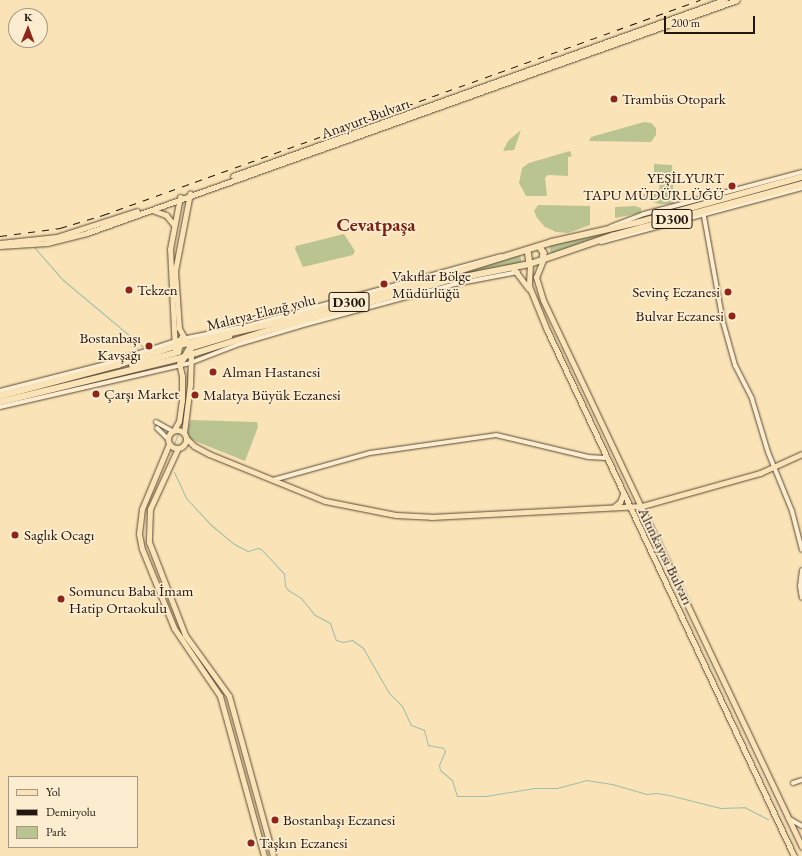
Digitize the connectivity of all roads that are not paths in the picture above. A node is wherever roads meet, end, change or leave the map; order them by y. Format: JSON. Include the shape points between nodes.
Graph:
{"nodes":[{"id":1,"x":724,"y":0,"type":"edge"},
{"id":2,"x":737,"y":0,"type":"edge"},
{"id":3,"x":802,"y":172,"type":"edge"},
{"id":4,"x":802,"y":177,"type":"edge"},
{"id":5,"x":802,"y":184,"type":"edge"},
{"id":6,"x":802,"y":188,"type":"edge"},
{"id":7,"x":190,"y":194,"type":"junction"},
{"id":8,"x":761,"y":195,"type":"junction"},
{"id":9,"x":180,"y":198,"type":"junction"},
{"id":10,"x":750,"y":202,"type":"junction"},
{"id":11,"x":151,"y":210,"type":"junction"},
{"id":12,"x":704,"y":213,"type":"junction"},
{"id":13,"x":174,"y":225,"type":"junction"},
{"id":14,"x":606,"y":228,"type":"junction"},
{"id":15,"x":0,"y":243,"type":"edge"},
{"id":16,"x":0,"y":246,"type":"edge"},
{"id":17,"x":540,"y":246,"type":"junction"},
{"id":18,"x":528,"y":250,"type":"junction"},
{"id":19,"x":509,"y":254,"type":"junction"},
{"id":20,"x":543,"y":260,"type":"junction"},
{"id":21,"x":530,"y":264,"type":"junction"},
{"id":22,"x":513,"y":268,"type":"junction"},
{"id":23,"x":519,"y":272,"type":"junction"},
{"id":24,"x":412,"y":290,"type":"junction"},
{"id":25,"x":352,"y":295,"type":"junction"},
{"id":26,"x":532,"y":295,"type":"junction"},
{"id":27,"x":380,"y":304,"type":"junction"},
{"id":28,"x":296,"y":317,"type":"junction"},
{"id":29,"x":186,"y":344,"type":"junction"},
{"id":30,"x":174,"y":345,"type":"junction"},
{"id":31,"x":192,"y":355,"type":"junction"},
{"id":32,"x":178,"y":358,"type":"junction"},
{"id":33,"x":190,"y":363,"type":"junction"},
{"id":34,"x":569,"y":375,"type":"junction"},
{"id":35,"x":60,"y":387,"type":"junction"},
{"id":36,"x":0,"y":391,"type":"edge"},
{"id":37,"x":0,"y":396,"type":"edge"},
{"id":38,"x":592,"y":400,"type":"junction"},
{"id":39,"x":0,"y":402,"type":"edge"},
{"id":40,"x":9,"y":405,"type":"junction"},
{"id":41,"x":0,"y":407,"type":"edge"},
{"id":42,"x":156,"y":422,"type":"dead end"},
{"id":43,"x":157,"y":428,"type":"dead end"},
{"id":44,"x":173,"y":431,"type":"junction"},
{"id":45,"x":594,"y":431,"type":"junction"},
{"id":46,"x":185,"y":435,"type":"junction"},
{"id":47,"x":168,"y":441,"type":"junction"},
{"id":48,"x":180,"y":447,"type":"junction"},
{"id":49,"x":198,"y":448,"type":"junction"},
{"id":50,"x":617,"y":454,"type":"junction"},
{"id":51,"x":802,"y":454,"type":"edge"},
{"id":52,"x":606,"y":458,"type":"junction"},
{"id":53,"x":775,"y":468,"type":"junction"},
{"id":54,"x":272,"y":480,"type":"junction"},
{"id":55,"x":623,"y":494,"type":"junction"},
{"id":56,"x":642,"y":506,"type":"junction"},
{"id":57,"x":614,"y":507,"type":"junction"},
{"id":58,"x":629,"y":507,"type":"junction"},
{"id":59,"x":646,"y":542,"type":"junction"},
{"id":60,"x":802,"y":550,"type":"edge"},
{"id":61,"x":669,"y":568,"type":"junction"},
{"id":62,"x":802,"y":570,"type":"edge"},
{"id":63,"x":802,"y":598,"type":"edge"},
{"id":64,"x":674,"y":599,"type":"junction"},
{"id":65,"x":690,"y":614,"type":"junction"},
{"id":66,"x":246,"y":755,"type":"junction"},
{"id":67,"x":238,"y":758,"type":"junction"},
{"id":68,"x":802,"y":780,"type":"edge"},
{"id":69,"x":793,"y":783,"type":"dead end"},
{"id":70,"x":788,"y":818,"type":"junction"},
{"id":71,"x":802,"y":826,"type":"edge"},
{"id":72,"x":802,"y":847,"type":"edge"},
{"id":73,"x":264,"y":856,"type":"edge"},
{"id":74,"x":273,"y":856,"type":"edge"},
{"id":75,"x":794,"y":856,"type":"edge"}],
"edges":[{"from":1,"to":7,"type":"main road","name":"Anayurt Bulvarı"},
{"from":2,"to":7,"type":"main road","name":"Anayurt Bulvarı"},
{"from":3,"to":14,"type":"street","via":[[644,214]]},
{"from":4,"to":14,"type":"highway","number":"D300","via":[[640,222]]},
{"from":5,"to":8,"type":"highway","number":"D300"},
{"from":6,"to":10,"type":"street"},
{"from":7,"to":9,"type":"main road","name":"Anayurt Bulvarı"},
{"from":7,"to":29,"type":"main road","via":[[175,271],[178,320]]},
{"from":8,"to":10,"type":"street"},
{"from":8,"to":12,"type":"highway","number":"D300"},
{"from":9,"to":11,"type":"main road","name":"Anayurt Bulvarı"},
{"from":9,"to":13,"type":"main road"},
{"from":9,"to":15,"type":"main road","name":"Anayurt Bulvarı","via":[[64,236],[31,242]]},
{"from":10,"to":12,"type":"street"},
{"from":11,"to":13,"type":"main road","via":[[166,214]]},
{"from":11,"to":16,"type":"main road","name":"Anayurt Bulvarı","via":[[66,239],[33,245]]},
{"from":12,"to":20,"type":"highway","number":"D300"},
{"from":12,"to":53,"type":"street","via":[[723,322],[735,365],[752,399]]},
{"from":13,"to":30,"type":"main road","via":[[170,273]]},
{"from":14,"to":17,"type":"highway","number":"D300"},
{"from":17,"to":18,"type":"highway","name":"Malatya-Elazığ yolu"},
{"from":17,"to":20,"type":"highway","via":[[544,253]]},
{"from":18,"to":19,"type":"highway","name":"Malatya-Elazığ yolu","number":"D300"},
{"from":18,"to":21,"type":"highway"},
{"from":19,"to":25,"type":"street"},
{"from":19,"to":28,"type":"highway","name":"Malatya-Elazığ yolu","number":"D300","via":[[446,276]]},
{"from":20,"to":21,"type":"highway","name":"Malatya-Elazığ yolu"},
{"from":20,"to":38,"type":"main road","name":"Altınkayısı Bulvarı","via":[[536,277],[538,288]]},
{"from":21,"to":22,"type":"highway","name":"Malatya-Elazığ yolu","number":"D300"},
{"from":21,"to":26,"type":"main road","name":"Altınkayısı Bulvarı","via":[[528,276]]},
{"from":22,"to":23,"type":"main road"},
{"from":22,"to":24,"type":"highway","name":"Malatya-Elazığ yolu","number":"D300","via":[[480,273]]},
{"from":23,"to":26,"type":"main road"},
{"from":23,"to":27,"type":"street","via":[[454,284]]},
{"from":24,"to":27,"type":"street"},
{"from":24,"to":31,"type":"highway","name":"Malatya-Elazığ yolu","number":"D300","via":[[276,328]]},
{"from":25,"to":28,"type":"street"},
{"from":25,"to":29,"type":"street"},
{"from":26,"to":34,"type":"main road","name":"Altınkayısı Bulvarı"},
{"from":27,"to":33,"type":"street","via":[[239,344]]},
{"from":28,"to":29,"type":"highway","name":"Malatya-Elazığ yolu","number":"D300"},
{"from":29,"to":30,"type":"highway","name":"Malatya-Elazığ yolu","number":"D300"},
{"from":29,"to":31,"type":"highway"},
{"from":29,"to":32,"type":"highway"},
{"from":30,"to":32,"type":"highway"},
{"from":30,"to":36,"type":"street"},
{"from":30,"to":37,"type":"highway","name":"Malatya-Elazığ yolu","number":"D300","via":[[118,365]]},
{"from":31,"to":32,"type":"highway","name":"Malatya-Elazığ yolu","number":"D300"},
{"from":31,"to":33,"type":"main road"},
{"from":32,"to":33,"type":"street"},
{"from":32,"to":35,"type":"highway","name":"Malatya-Elazığ yolu","number":"D300"},
{"from":32,"to":40,"type":"street"},
{"from":32,"to":44,"type":"main road","via":[[182,400],[179,421]]},
{"from":33,"to":46,"type":"main road"},
{"from":34,"to":38,"type":"main road","via":[[588,408],[592,406]]},
{"from":34,"to":45,"type":"main road","name":"Altınkayısı Bulvarı"},
{"from":35,"to":39,"type":"highway","name":"Malatya-Elazığ yolu","number":"D300"},
{"from":35,"to":40,"type":"street"},
{"from":38,"to":50,"type":"main road","name":"Altınkayısı Bulvarı"},
{"from":40,"to":41,"type":"street"},
{"from":42,"to":44,"type":"street"},
{"from":43,"to":47,"type":"street"},
{"from":44,"to":46,"type":"main road"},
{"from":44,"to":47,"type":"main road"},
{"from":45,"to":50,"type":"main road","via":[[593,414]]},
{"from":45,"to":52,"type":"main road","name":"Altınkayısı Bulvarı"},
{"from":46,"to":48,"type":"main road"},
{"from":46,"to":49,"type":"main road"},
{"from":47,"to":48,"type":"main road"},
{"from":47,"to":67,"type":"main road","via":[[167,453],[144,500],[139,534],[149,571],[170,621],[220,696]]},
{"from":48,"to":49,"type":"main road"},
{"from":48,"to":66,"type":"main road","via":[[150,509],[148,542],[185,635],[229,696]]},
{"from":49,"to":54,"type":"main road"},
{"from":50,"to":56,"type":"main road","name":"Altınkayısı Bulvarı"},
{"from":51,"to":53,"type":"main road"},
{"from":52,"to":54,"type":"street","via":[[588,457],[496,435],[370,453]]},
{"from":52,"to":55,"type":"main road","name":"Altınkayısı Bulvarı"},
{"from":53,"to":56,"type":"main road"},
{"from":53,"to":60,"type":"street","via":[[792,511]]},
{"from":54,"to":57,"type":"main road","via":[[334,504],[396,515],[431,517]]},
{"from":55,"to":57,"type":"main road","via":[[620,502]]},
{"from":55,"to":58,"type":"main road","name":"Altınkayısı Bulvarı"},
{"from":56,"to":58,"type":"main road"},
{"from":56,"to":61,"type":"main road","name":"Altınkayısı Bulvarı"},
{"from":57,"to":58,"type":"main road"},
{"from":58,"to":59,"type":"main road","name":"Altınkayısı Bulvarı"},
{"from":59,"to":61,"type":"main road","via":[[668,578]]},
{"from":59,"to":64,"type":"main road","name":"Altınkayısı Bulvarı"},
{"from":61,"to":65,"type":"main road","name":"Altınkayısı Bulvarı"},
{"from":62,"to":63,"type":"street"},
{"from":64,"to":65,"type":"main road","via":[[670,586],[672,583]]},
{"from":64,"to":75,"type":"main road","name":"Altınkayısı Bulvarı"},
{"from":65,"to":70,"type":"main road","name":"Altınkayısı Bulvarı"},
{"from":66,"to":67,"type":"street"},
{"from":66,"to":74,"type":"main road"},
{"from":67,"to":73,"type":"main road"},
{"from":68,"to":69,"type":"street"},
{"from":70,"to":71,"type":"street"},
{"from":70,"to":72,"type":"main road","name":"Altınkayısı Bulvarı"}]}
